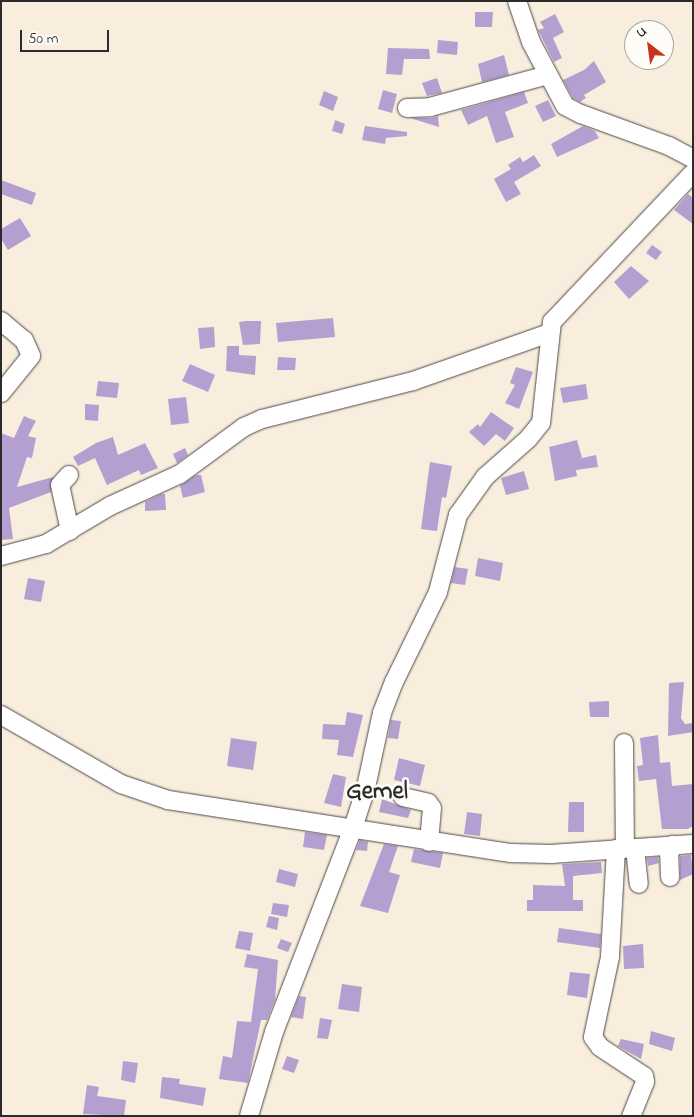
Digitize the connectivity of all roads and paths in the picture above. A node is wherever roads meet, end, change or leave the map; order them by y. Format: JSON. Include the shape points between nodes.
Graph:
{"nodes":[{"id":1,"x":517,"y":1,"type":"edge"},
{"id":2,"x":548,"y":75,"type":"junction"},
{"id":3,"x":407,"y":108,"type":"dead end"},
{"id":4,"x":693,"y":159,"type":"edge"},
{"id":5,"x":691,"y":179,"type":"edge"},
{"id":6,"x":1,"y":321,"type":"edge"},
{"id":7,"x":549,"y":333,"type":"junction"},
{"id":8,"x":1,"y":393,"type":"edge"},
{"id":9,"x":69,"y":475,"type":"dead end"},
{"id":10,"x":70,"y":532,"type":"junction"},
{"id":11,"x":1,"y":556,"type":"edge"},
{"id":12,"x":1,"y":715,"type":"edge"},
{"id":13,"x":624,"y":743,"type":"dead end"},
{"id":14,"x":403,"y":797,"type":"dead end"},
{"id":15,"x":353,"y":828,"type":"junction"},
{"id":16,"x":429,"y":842,"type":"junction"},
{"id":17,"x":693,"y":844,"type":"edge"},
{"id":18,"x":673,"y":845,"type":"junction"},
{"id":19,"x":625,"y":848,"type":"junction"},
{"id":20,"x":670,"y":877,"type":"dead end"},
{"id":21,"x":639,"y":884,"type":"dead end"},
{"id":22,"x":249,"y":1116,"type":"edge"},
{"id":23,"x":632,"y":1116,"type":"edge"}],
"edges":[{"from":1,"to":2,"type":"street","via":[[531,42]]},
{"from":2,"to":3,"type":"street","via":[[430,107]]},
{"from":2,"to":4,"type":"street","via":[[563,103],[572,111],[652,139]]},
{"from":5,"to":7,"type":"street","via":[[556,317]]},
{"from":6,"to":8,"type":"street","via":[[24,340],[31,356]]},
{"from":7,"to":10,"type":"street","via":[[413,381],[262,419],[244,427],[187,470],[110,506]]},
{"from":7,"to":15,"type":"street","via":[[544,416],[528,439],[485,477],[458,515],[438,592],[382,713]]},
{"from":9,"to":10,"type":"street","via":[[60,486]]},
{"from":10,"to":11,"type":"street","via":[[46,544]]},
{"from":12,"to":15,"type":"street","via":[[121,784],[144,793],[168,800]]},
{"from":13,"to":19,"type":"street"},
{"from":14,"to":16,"type":"street","via":[[428,802],[432,808]]},
{"from":15,"to":16,"type":"street"},
{"from":15,"to":22,"type":"street","via":[[274,1032]]},
{"from":16,"to":19,"type":"street","via":[[470,849],[551,854]]},
{"from":17,"to":18,"type":"street"},
{"from":18,"to":19,"type":"street"},
{"from":18,"to":20,"type":"street","via":[[669,854]]},
{"from":19,"to":21,"type":"street"},
{"from":19,"to":23,"type":"street","via":[[610,957],[593,1032],[600,1047],[641,1072],[645,1078]]}]}
